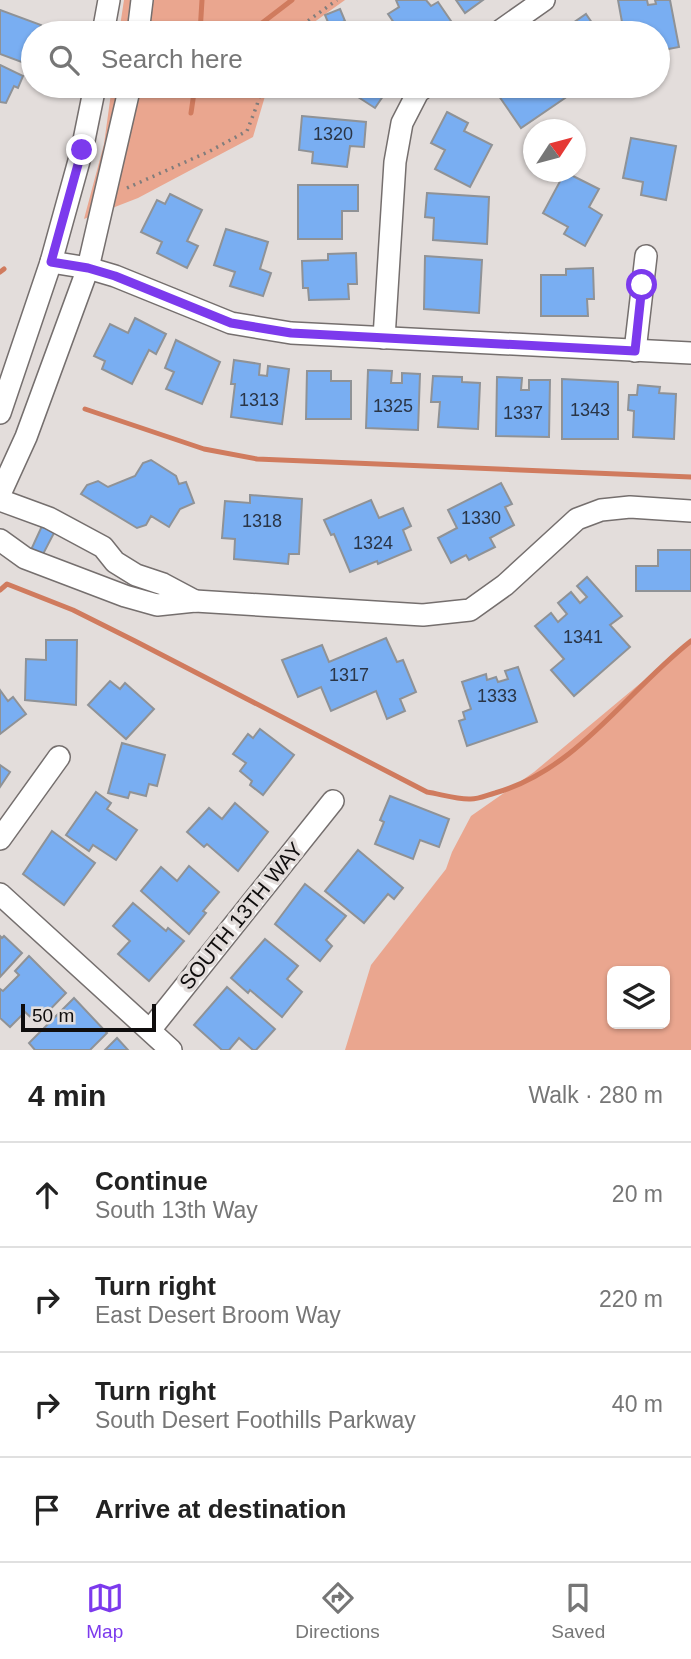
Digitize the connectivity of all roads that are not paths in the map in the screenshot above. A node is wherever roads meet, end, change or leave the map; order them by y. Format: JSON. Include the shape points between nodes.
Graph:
{"nodes":[{"id":1,"x":109,"y":0,"type":"edge"},
{"id":2,"x":142,"y":0,"type":"edge"},
{"id":3,"x":544,"y":0,"type":"edge"},
{"id":4,"x":105,"y":21,"type":"edge"},
{"id":5,"x":139,"y":21,"type":"edge"},
{"id":6,"x":514,"y":21,"type":"edge"},
{"id":7,"x":93,"y":98,"type":"edge"},
{"id":8,"x":127,"y":98,"type":"edge"},
{"id":9,"x":417,"y":98,"type":"edge"},
{"id":10,"x":646,"y":256,"type":"dead end"},
{"id":11,"x":51,"y":262,"type":"junction"},
{"id":12,"x":88,"y":268,"type":"junction"},
{"id":13,"x":384,"y":338,"type":"junction"},
{"id":14,"x":635,"y":351,"type":"junction"},
{"id":15,"x":691,"y":353,"type":"edge"},
{"id":16,"x":0,"y":413,"type":"edge"},
{"id":17,"x":0,"y":494,"type":"edge"},
{"id":18,"x":0,"y":500,"type":"edge"},
{"id":19,"x":691,"y":511,"type":"edge"},
{"id":20,"x":0,"y":540,"type":"edge"},
{"id":21,"x":195,"y":601,"type":"junction"},
{"id":22,"x":60,"y":757,"type":"dead end"},
{"id":23,"x":332,"y":801,"type":"dead end"},
{"id":24,"x":0,"y":839,"type":"edge"},
{"id":25,"x":0,"y":894,"type":"edge"},
{"id":26,"x":150,"y":1030,"type":"junction"},
{"id":27,"x":171,"y":1050,"type":"edge"}],
"edges":[{"from":1,"to":4,"type":"street"},
{"from":2,"to":5,"type":"street"},
{"from":3,"to":6,"type":"street"},
{"from":7,"to":11,"type":"street"},
{"from":8,"to":12,"type":"street"},
{"from":9,"to":13,"type":"street","via":[[402,123],[395,162]]},
{"from":10,"to":14,"type":"street"},
{"from":11,"to":12,"type":"street"},
{"from":11,"to":16,"type":"street"},
{"from":12,"to":13,"type":"street","via":[[231,323],[291,333]]},
{"from":12,"to":17,"type":"street","via":[[26,438]]},
{"from":13,"to":14,"type":"street"},
{"from":14,"to":15,"type":"street"},
{"from":18,"to":21,"type":"street","via":[[48,517],[103,547],[115,562],[136,575]]},
{"from":19,"to":21,"type":"street","via":[[630,507],[576,519],[473,618]]},
{"from":20,"to":21,"type":"street","via":[[25,558],[125,596],[157,605]]},
{"from":22,"to":24,"type":"street"},
{"from":23,"to":26,"type":"street","name":"SOUTH 13TH WAY"},
{"from":25,"to":26,"type":"street"},
{"from":26,"to":27,"type":"street"}]}
